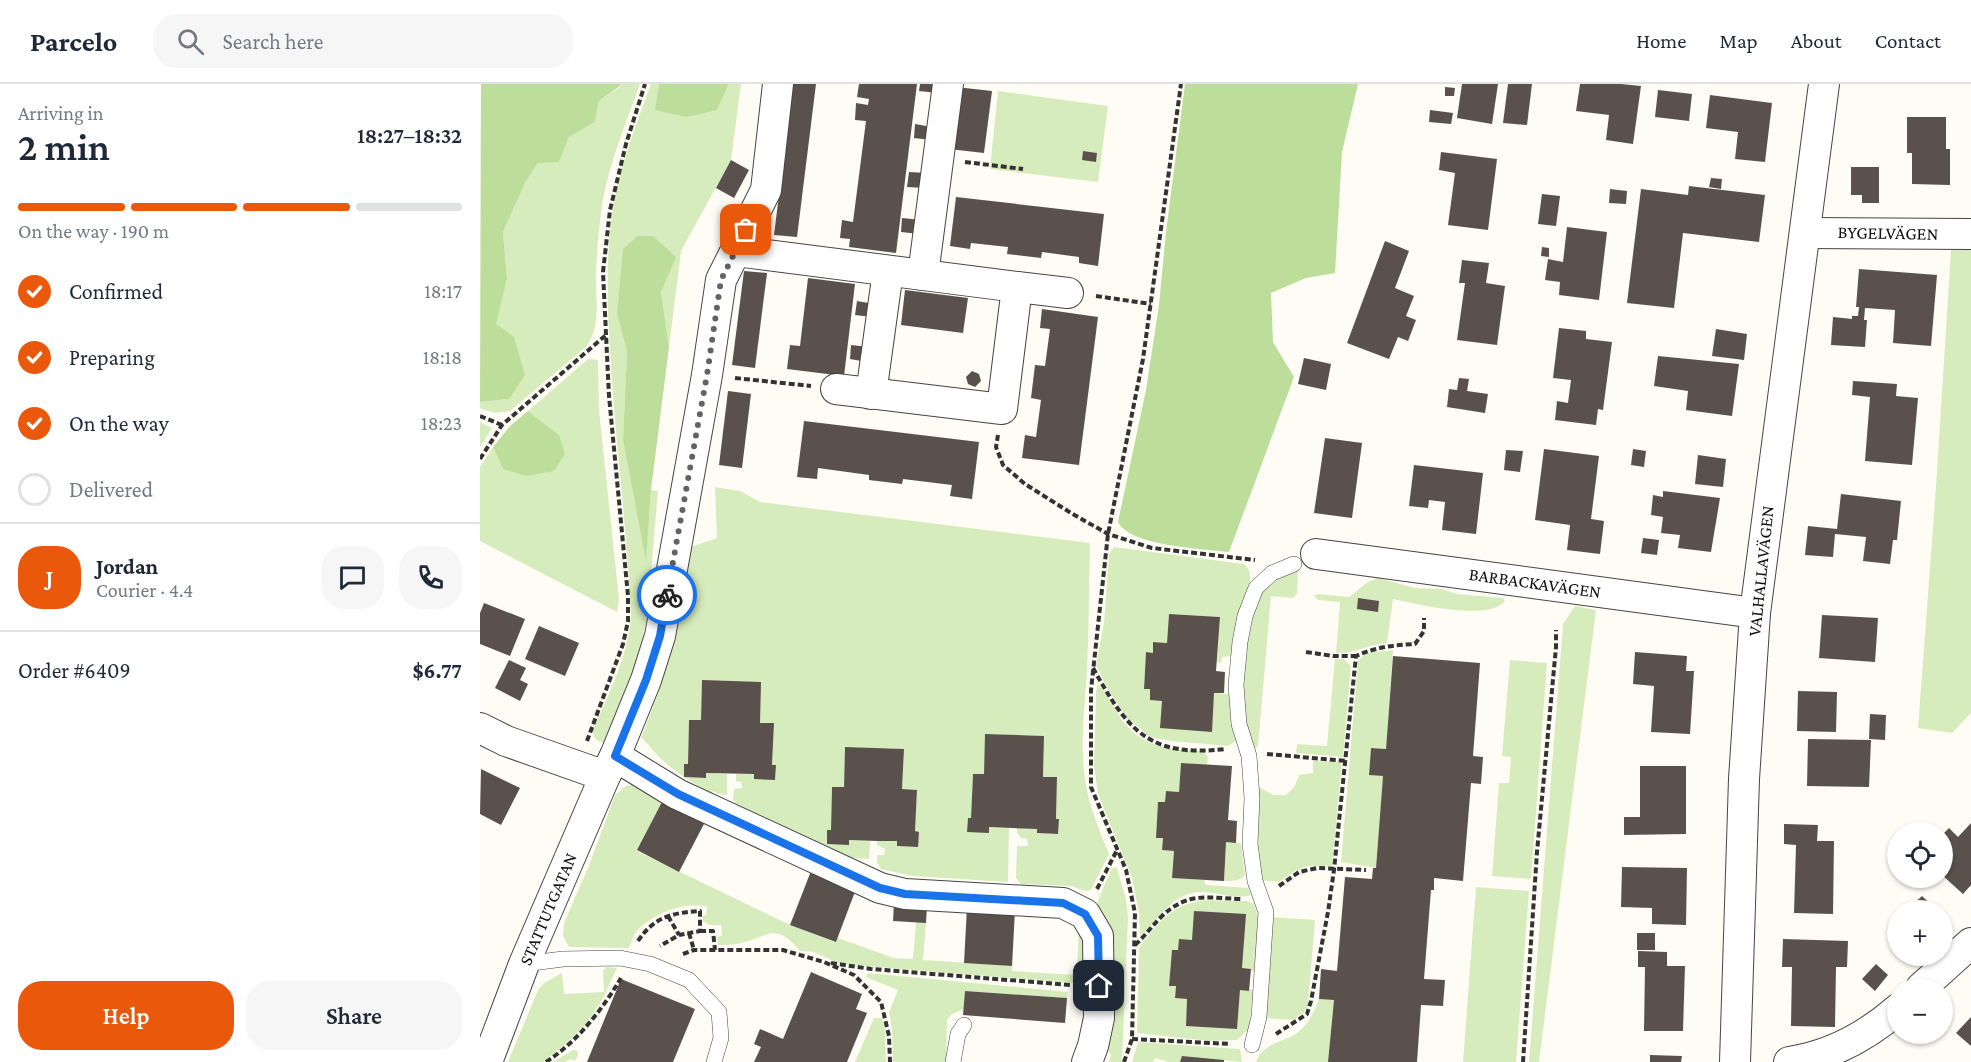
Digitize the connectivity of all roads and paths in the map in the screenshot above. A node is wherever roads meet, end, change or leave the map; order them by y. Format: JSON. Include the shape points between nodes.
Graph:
{"nodes":[{"id":1,"x":645,"y":84,"type":"edge"},
{"id":2,"x":778,"y":84,"type":"edge"},
{"id":3,"x":948,"y":84,"type":"edge"},
{"id":4,"x":1181,"y":84,"type":"edge"},
{"id":5,"x":1824,"y":84,"type":"edge"},
{"id":6,"x":938,"y":159,"type":"junction"},
{"id":7,"x":1023,"y":169,"type":"dead end"},
{"id":8,"x":1805,"y":232,"type":"junction"},
{"id":9,"x":1971,"y":234,"type":"edge"},
{"id":10,"x":736,"y":251,"type":"junction"},
{"id":11,"x":888,"y":270,"type":"junction"},
{"id":12,"x":923,"y":275,"type":"junction"},
{"id":13,"x":1017,"y":287,"type":"junction"},
{"id":14,"x":1068,"y":293,"type":"joint"},
{"id":15,"x":1151,"y":304,"type":"junction"},
{"id":16,"x":606,"y":335,"type":"junction"},
{"id":17,"x":707,"y":375,"type":"junction"},
{"id":18,"x":836,"y":389,"type":"joint"},
{"id":19,"x":872,"y":394,"type":"junction"},
{"id":20,"x":1002,"y":409,"type":"junction"},
{"id":21,"x":480,"y":416,"type":"edge"},
{"id":22,"x":502,"y":425,"type":"junction"},
{"id":23,"x":480,"y":459,"type":"edge"},
{"id":24,"x":1108,"y":534,"type":"junction"},
{"id":25,"x":1305,"y":559,"type":"junction"},
{"id":26,"x":1755,"y":613,"type":"junction"},
{"id":27,"x":1424,"y":618,"type":"dead end"},
{"id":28,"x":1556,"y":630,"type":"dead end"},
{"id":29,"x":1306,"y":652,"type":"dead end"},
{"id":30,"x":1356,"y":656,"type":"junction"},
{"id":31,"x":1093,"y":667,"type":"junction"},
{"id":32,"x":480,"y":728,"type":"edge"},
{"id":33,"x":1247,"y":751,"type":"junction"},
{"id":34,"x":1347,"y":761,"type":"junction"},
{"id":35,"x":599,"y":766,"type":"junction"},
{"id":36,"x":1117,"y":849,"type":"junction"},
{"id":37,"x":1085,"y":914,"type":"junction"},
{"id":38,"x":668,"y":916,"type":"dead end"},
{"id":39,"x":700,"y":931,"type":"dead end"},
{"id":40,"x":689,"y":933,"type":"dead end"},
{"id":41,"x":679,"y":935,"type":"dead end"},
{"id":42,"x":1971,"y":943,"type":"edge"},
{"id":43,"x":694,"y":950,"type":"junction"},
{"id":44,"x":715,"y":950,"type":"junction"},
{"id":45,"x":824,"y":962,"type":"junction"},
{"id":46,"x":524,"y":964,"type":"junction"},
{"id":47,"x":655,"y":966,"type":"junction"},
{"id":48,"x":1932,"y":978,"type":"edge"},
{"id":49,"x":1099,"y":986,"type":"junction"},
{"id":50,"x":1887,"y":1018,"type":"edge"},
{"id":51,"x":964,"y":1025,"type":"dead end"},
{"id":52,"x":1132,"y":1039,"type":"junction"},
{"id":53,"x":1252,"y":1045,"type":"junction"},
{"id":54,"x":487,"y":1046,"type":"edge"},
{"id":55,"x":714,"y":1062,"type":"edge"},
{"id":56,"x":890,"y":1062,"type":"edge"},
{"id":57,"x":953,"y":1062,"type":"edge"},
{"id":58,"x":1087,"y":1062,"type":"edge"},
{"id":59,"x":1124,"y":1062,"type":"edge"},
{"id":60,"x":1523,"y":1062,"type":"edge"},
{"id":61,"x":1735,"y":1062,"type":"edge"},
{"id":62,"x":1789,"y":1062,"type":"edge"}],
"edges":[{"from":1,"to":16,"type":"path","via":[[610,210],[603,272]]},
{"from":2,"to":10,"type":"street","name":"STATTUTGATAN","via":[[766,190]]},
{"from":3,"to":6,"type":"street"},
{"from":4,"to":15,"type":"path"},
{"from":5,"to":8,"type":"street","name":"VALHALLAVÄGEN"},
{"from":6,"to":7,"type":"path"},
{"from":6,"to":12,"type":"street"},
{"from":8,"to":9,"type":"street","name":"BYGELVÄGEN"},
{"from":8,"to":26,"type":"street","name":"VALHALLAVÄGEN"},
{"from":10,"to":11,"type":"street"},
{"from":10,"to":17,"type":"street","name":"STATTUTGATAN","via":[[721,280]]},
{"from":11,"to":12,"type":"street"},
{"from":11,"to":19,"type":"street"},
{"from":12,"to":13,"type":"street"},
{"from":13,"to":14,"type":"street"},
{"from":13,"to":20,"type":"street"},
{"from":14,"to":15,"type":"path"},
{"from":15,"to":24,"type":"path"},
{"from":16,"to":22,"type":"path"},
{"from":16,"to":35,"type":"path","via":[[628,621]]},
{"from":17,"to":18,"type":"path"},
{"from":17,"to":35,"type":"street","name":"STATTUTGATAN","via":[[660,636],[646,680]]},
{"from":18,"to":19,"type":"street"},
{"from":19,"to":20,"type":"street"},
{"from":20,"to":24,"type":"path","via":[[996,447],[1003,465],[1025,484]]},
{"from":21,"to":22,"type":"path"},
{"from":22,"to":23,"type":"path"},
{"from":24,"to":25,"type":"path","via":[[1152,548]]},
{"from":24,"to":31,"type":"path"},
{"from":25,"to":26,"type":"street","name":"BARBACKAVÄGEN"},
{"from":25,"to":33,"type":"lane","via":[[1272,573],[1256,588],[1245,616],[1236,685],[1239,724]]},
{"from":26,"to":61,"type":"street","name":"VALHALLAVÄGEN","via":[[1744,779]]},
{"from":27,"to":30,"type":"path","via":[[1424,631],[1415,644],[1389,645]]},
{"from":28,"to":60,"type":"path"},
{"from":29,"to":30,"type":"path"},
{"from":30,"to":34,"type":"path"},
{"from":31,"to":33,"type":"path","via":[[1124,719],[1145,738],[1174,749]]},
{"from":31,"to":36,"type":"path","via":[[1091,787]]},
{"from":32,"to":35,"type":"street","via":[[506,741]]},
{"from":33,"to":34,"type":"path"},
{"from":33,"to":53,"type":"lane","via":[[1252,798],[1250,844],[1255,881],[1266,912],[1259,1017]]},
{"from":34,"to":53,"type":"path","via":[[1328,912],[1307,1014]]},
{"from":35,"to":37,"type":"street","via":[[678,794],[880,888],[905,894],[1063,903]]},
{"from":35,"to":46,"type":"street","name":"STATTUTGATAN"},
{"from":36,"to":37,"type":"path"},
{"from":36,"to":52,"type":"path","via":[[1135,913]]},
{"from":37,"to":49,"type":"street","via":[[1098,936]]},
{"from":38,"to":41,"type":"path"},
{"from":39,"to":44,"type":"path","via":[[713,931]]},
{"from":40,"to":43,"type":"path"},
{"from":42,"to":48,"type":"street"},
{"from":43,"to":44,"type":"path"},
{"from":43,"to":47,"type":"path"},
{"from":44,"to":45,"type":"path","via":[[783,950]]},
{"from":45,"to":49,"type":"path"},
{"from":45,"to":56,"type":"path","via":[[854,975],[881,1002]]},
{"from":46,"to":47,"type":"lane","via":[[620,958]]},
{"from":46,"to":54,"type":"street","name":"STATTUTGATAN"},
{"from":47,"to":55,"type":"lane","via":[[689,980],[719,1012],[721,1038]]},
{"from":49,"to":58,"type":"street","via":[[1099,1018]]},
{"from":50,"to":62,"type":"street","via":[[1842,1047]]},
{"from":51,"to":57,"type":"lane","via":[[958,1034]]},
{"from":52,"to":53,"type":"path"},
{"from":52,"to":59,"type":"path"}]}
